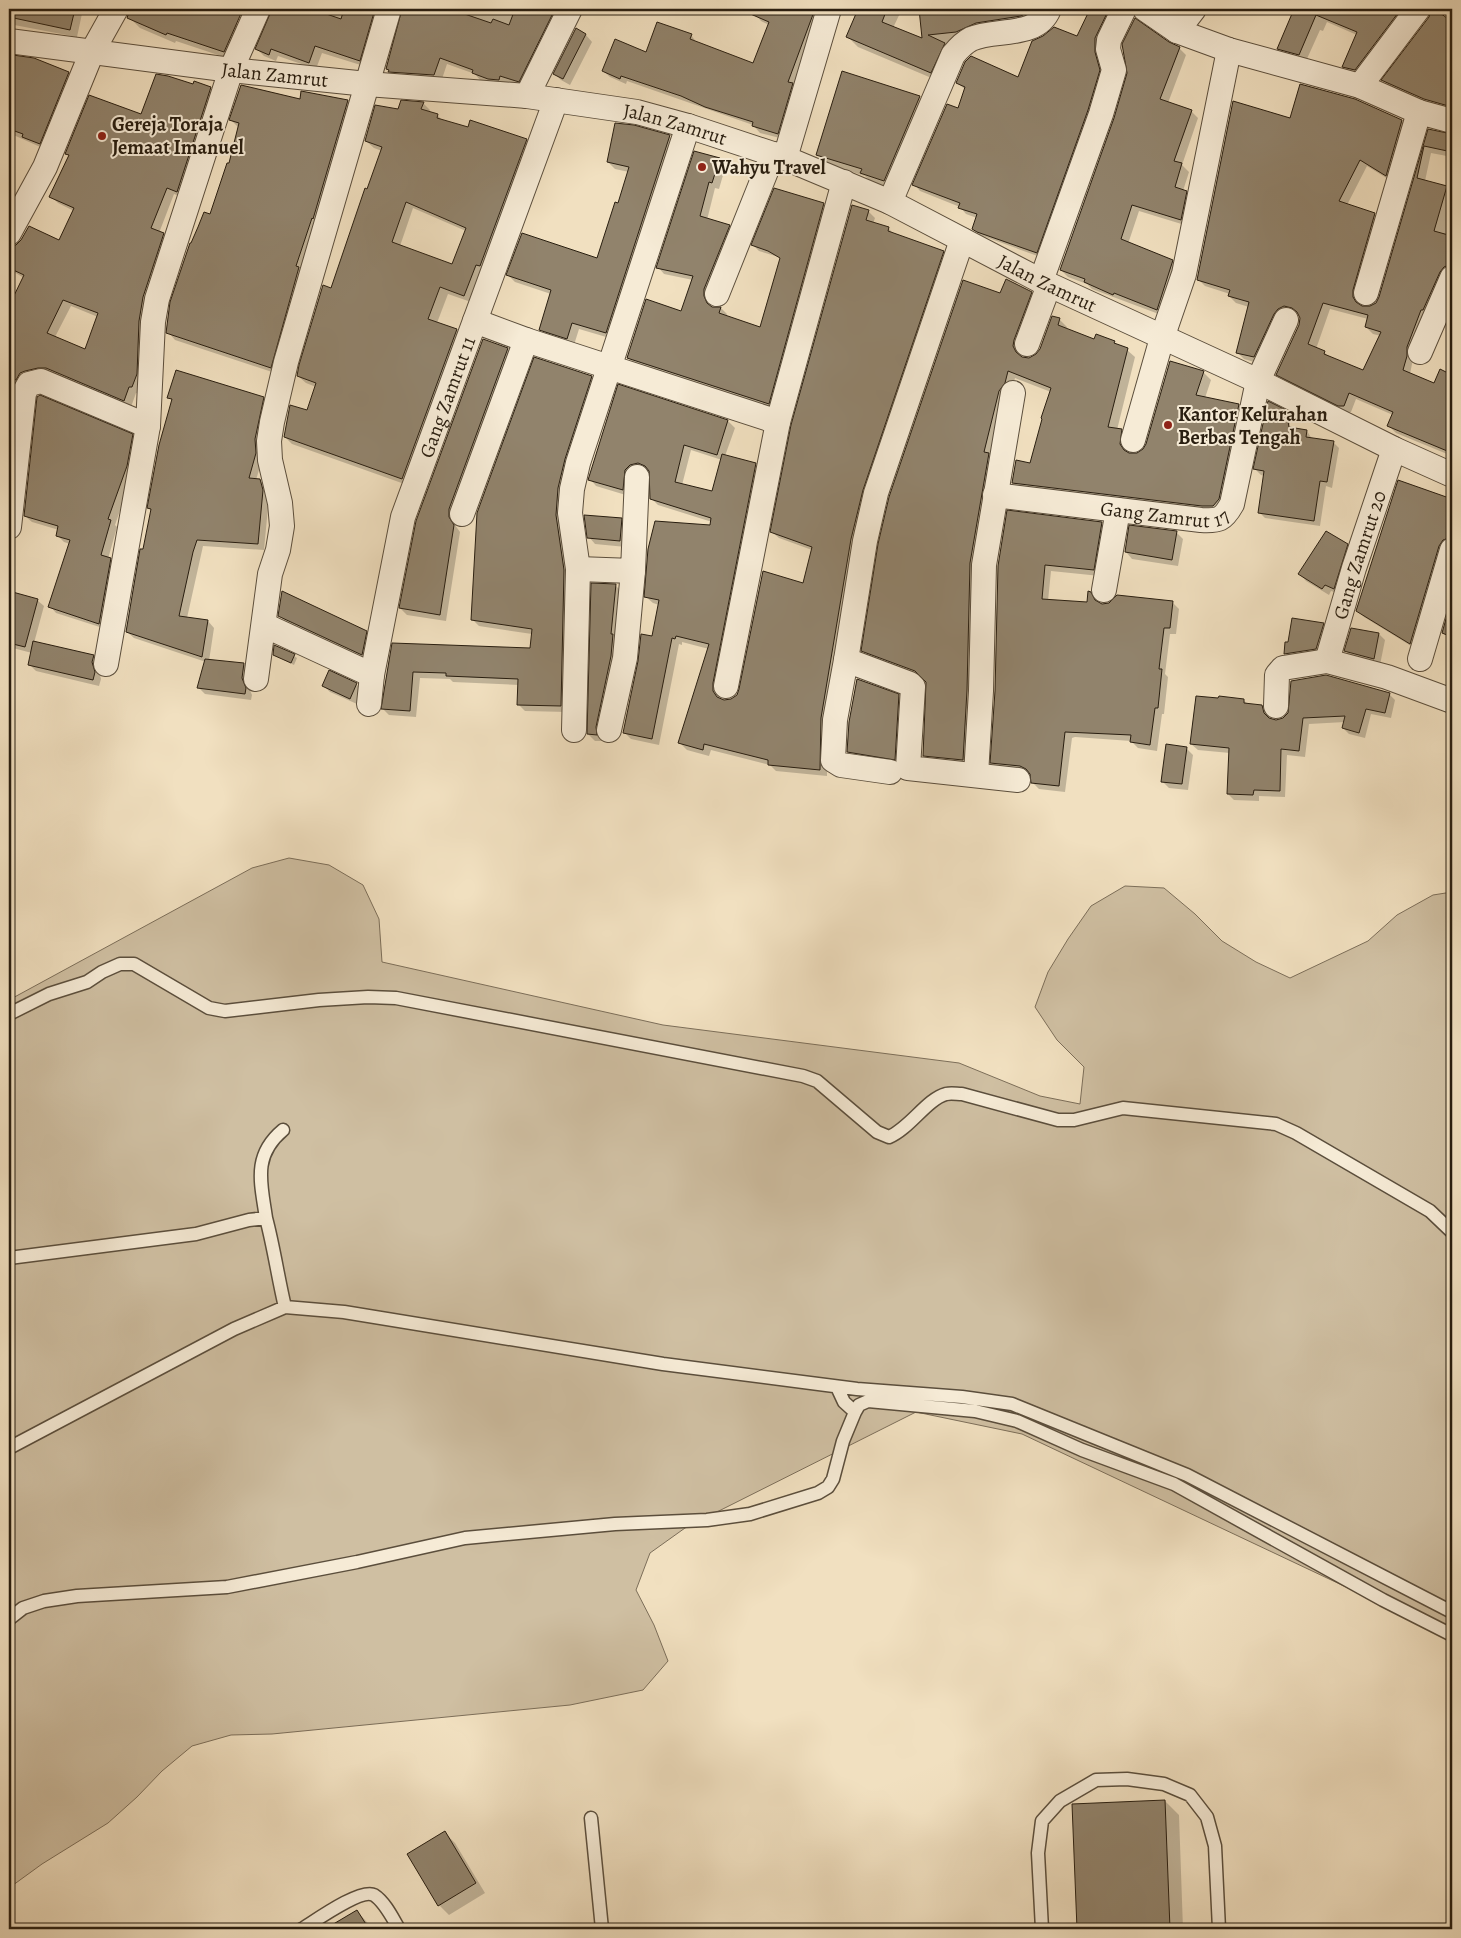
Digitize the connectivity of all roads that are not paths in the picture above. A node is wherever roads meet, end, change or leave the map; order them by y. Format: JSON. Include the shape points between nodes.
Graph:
{"nodes":[{"id":1,"x":116,"y":9,"type":"edge"},
{"id":2,"x":258,"y":9,"type":"edge"},
{"id":3,"x":389,"y":9,"type":"edge"},
{"id":4,"x":570,"y":9,"type":"edge"},
{"id":5,"x":829,"y":9,"type":"edge"},
{"id":6,"x":1049,"y":9,"type":"edge"},
{"id":7,"x":1124,"y":9,"type":"edge"},
{"id":8,"x":1145,"y":9,"type":"edge"},
{"id":9,"x":1194,"y":9,"type":"edge"},
{"id":10,"x":1418,"y":9,"type":"edge"},
{"id":11,"x":1177,"y":31,"type":"junction"},
{"id":12,"x":9,"y":41,"type":"edge"},
{"id":13,"x":1229,"y":50,"type":"junction"},
{"id":14,"x":92,"y":52,"type":"junction"},
{"id":15,"x":231,"y":70,"type":"junction"},
{"id":16,"x":367,"y":84,"type":"junction"},
{"id":17,"x":1360,"y":86,"type":"junction"},
{"id":18,"x":527,"y":96,"type":"junction"},
{"id":19,"x":556,"y":100,"type":"junction"},
{"id":20,"x":1419,"y":112,"type":"junction"},
{"id":21,"x":1452,"y":121,"type":"edge"},
{"id":22,"x":688,"y":126,"type":"junction"},
{"id":23,"x":779,"y":156,"type":"junction"},
{"id":24,"x":844,"y":182,"type":"junction"},
{"id":25,"x":890,"y":202,"type":"junction"},
{"id":26,"x":9,"y":233,"type":"edge"},
{"id":27,"x":962,"y":240,"type":"junction"},
{"id":28,"x":1452,"y":278,"type":"edge"},
{"id":29,"x":1045,"y":283,"type":"junction"},
{"id":30,"x":1366,"y":293,"type":"dead end"},
{"id":31,"x":718,"y":294,"type":"dead end"},
{"id":32,"x":1286,"y":320,"type":"dead end"},
{"id":33,"x":475,"y":321,"type":"junction"},
{"id":34,"x":1162,"y":338,"type":"junction"},
{"id":35,"x":526,"y":340,"type":"junction"},
{"id":36,"x":1027,"y":344,"type":"dead end"},
{"id":37,"x":1420,"y":352,"type":"dead end"},
{"id":38,"x":608,"y":367,"type":"junction"},
{"id":39,"x":1258,"y":381,"type":"junction"},
{"id":40,"x":1013,"y":393,"type":"dead end"},
{"id":41,"x":778,"y":422,"type":"junction"},
{"id":42,"x":148,"y":426,"type":"junction"},
{"id":43,"x":1133,"y":440,"type":"dead end"},
{"id":44,"x":1394,"y":449,"type":"junction"},
{"id":45,"x":1452,"y":475,"type":"edge"},
{"id":46,"x":637,"y":477,"type":"dead end"},
{"id":47,"x":995,"y":495,"type":"junction"},
{"id":48,"x":1118,"y":510,"type":"junction"},
{"id":49,"x":462,"y":514,"type":"dead end"},
{"id":50,"x":9,"y":527,"type":"edge"},
{"id":51,"x":1452,"y":550,"type":"edge"},
{"id":52,"x":578,"y":569,"type":"junction"},
{"id":53,"x":633,"y":571,"type":"junction"},
{"id":54,"x":1104,"y":590,"type":"dead end"},
{"id":55,"x":264,"y":625,"type":"junction"},
{"id":56,"x":1420,"y":659,"type":"dead end"},
{"id":57,"x":846,"y":660,"type":"junction"},
{"id":58,"x":1327,"y":661,"type":"junction"},
{"id":59,"x":106,"y":664,"type":"dead end"},
{"id":60,"x":372,"y":675,"type":"junction"},
{"id":61,"x":256,"y":679,"type":"dead end"},
{"id":62,"x":726,"y":686,"type":"dead end"},
{"id":63,"x":1452,"y":701,"type":"edge"},
{"id":64,"x":369,"y":704,"type":"dead end"},
{"id":65,"x":1276,"y":706,"type":"dead end"},
{"id":66,"x":574,"y":730,"type":"dead end"},
{"id":67,"x":609,"y":730,"type":"dead end"},
{"id":68,"x":890,"y":772,"type":"dead end"},
{"id":69,"x":976,"y":775,"type":"junction"},
{"id":70,"x":1018,"y":780,"type":"dead end"},
{"id":71,"x":9,"y":1014,"type":"edge"},
{"id":72,"x":283,"y":1130,"type":"dead end"},
{"id":73,"x":266,"y":1218,"type":"junction"},
{"id":74,"x":1452,"y":1232,"type":"edge"},
{"id":75,"x":9,"y":1258,"type":"edge"},
{"id":76,"x":285,"y":1308,"type":"junction"},
{"id":77,"x":837,"y":1387,"type":"junction"},
{"id":78,"x":855,"y":1412,"type":"junction"},
{"id":79,"x":9,"y":1448,"type":"edge"},
{"id":80,"x":9,"y":1606,"type":"edge"},
{"id":81,"x":23,"y":1608,"type":"junction"},
{"id":82,"x":1452,"y":1612,"type":"edge"},
{"id":83,"x":9,"y":1619,"type":"edge"},
{"id":84,"x":1452,"y":1636,"type":"edge"},
{"id":85,"x":591,"y":1818,"type":"dead end"},
{"id":86,"x":302,"y":1929,"type":"edge"},
{"id":87,"x":399,"y":1929,"type":"edge"},
{"id":88,"x":602,"y":1929,"type":"edge"},
{"id":89,"x":1042,"y":1929,"type":"edge"},
{"id":90,"x":1219,"y":1929,"type":"edge"}],
"edges":[{"from":1,"to":14,"type":"street"},
{"from":2,"to":15,"type":"street"},
{"from":3,"to":16,"type":"street"},
{"from":4,"to":18,"type":"street"},
{"from":5,"to":23,"type":"street"},
{"from":6,"to":25,"type":"street","via":[[1046,16],[1026,28],[972,38],[953,54]]},
{"from":7,"to":29,"type":"street","via":[[1109,40],[1114,70],[1102,114]]},
{"from":8,"to":11,"type":"street"},
{"from":9,"to":11,"type":"street"},
{"from":10,"to":17,"type":"street"},
{"from":11,"to":13,"type":"street"},
{"from":12,"to":14,"type":"street","name":"Jalan Zamrut"},
{"from":13,"to":17,"type":"street"},
{"from":13,"to":34,"type":"street","via":[[1191,248]]},
{"from":14,"to":15,"type":"street","name":"Jalan Zamrut"},
{"from":14,"to":26,"type":"street","via":[[45,167]]},
{"from":15,"to":16,"type":"street","name":"Jalan Zamrut"},
{"from":15,"to":42,"type":"street","via":[[157,299]]},
{"from":16,"to":18,"type":"street","name":"Jalan Zamrut"},
{"from":16,"to":55,"type":"street","via":[[286,362],[272,422],[270,460],[282,526],[270,574]]},
{"from":17,"to":20,"type":"street"},
{"from":18,"to":19,"type":"street","name":"Jalan Zamrut"},
{"from":19,"to":22,"type":"street","name":"Jalan Zamrut","via":[[637,112]]},
{"from":19,"to":33,"type":"street","name":"Gang Zamrut 11"},
{"from":20,"to":21,"type":"street"},
{"from":20,"to":30,"type":"street"},
{"from":22,"to":23,"type":"street","name":"Jalan Zamrut"},
{"from":22,"to":38,"type":"street"},
{"from":23,"to":24,"type":"street","name":"Jalan Zamrut"},
{"from":23,"to":31,"type":"street"},
{"from":24,"to":25,"type":"street","name":"Jalan Zamrut"},
{"from":24,"to":41,"type":"street"},
{"from":25,"to":27,"type":"street","name":"Jalan Zamrut"},
{"from":27,"to":29,"type":"street","name":"Jalan Zamrut"},
{"from":27,"to":57,"type":"street","via":[[876,494],[864,541]]},
{"from":28,"to":37,"type":"street"},
{"from":29,"to":34,"type":"street","name":"Jalan Zamrut"},
{"from":29,"to":36,"type":"street"},
{"from":32,"to":39,"type":"street"},
{"from":33,"to":35,"type":"street"},
{"from":33,"to":60,"type":"street","name":"Gang Zamrut 11","via":[[403,517]]},
{"from":34,"to":39,"type":"street","name":"Jalan Zamrut"},
{"from":34,"to":43,"type":"street"},
{"from":35,"to":38,"type":"street"},
{"from":35,"to":49,"type":"street"},
{"from":38,"to":41,"type":"street"},
{"from":38,"to":52,"type":"street","via":[[572,489],[570,513]]},
{"from":39,"to":44,"type":"street","name":"Jalan Zamrut"},
{"from":39,"to":48,"type":"street","name":"Gang Zamrut 17","via":[[1232,504],[1222,518],[1214,521]]},
{"from":40,"to":47,"type":"street"},
{"from":41,"to":62,"type":"street"},
{"from":42,"to":50,"type":"street","via":[[41,381],[30,384],[24,393]]},
{"from":42,"to":59,"type":"street"},
{"from":44,"to":45,"type":"street","name":"Jalan Zamrut"},
{"from":44,"to":58,"type":"street","name":"Gang Zamrut 20"},
{"from":46,"to":53,"type":"street"},
{"from":47,"to":48,"type":"street","name":"Gang Zamrut 17"},
{"from":47,"to":69,"type":"street","via":[[984,565],[982,691]]},
{"from":48,"to":54,"type":"street"},
{"from":51,"to":56,"type":"street"},
{"from":52,"to":53,"type":"street"},
{"from":52,"to":66,"type":"street"},
{"from":53,"to":67,"type":"street","via":[[625,658]]},
{"from":55,"to":60,"type":"street"},
{"from":55,"to":61,"type":"street"},
{"from":57,"to":68,"type":"street","via":[[835,720],[833,760],[841,766]]},
{"from":57,"to":69,"type":"street","via":[[913,687],[908,768]]},
{"from":58,"to":63,"type":"street","via":[[1387,677]]},
{"from":58,"to":65,"type":"street","via":[[1279,671]]},
{"from":60,"to":64,"type":"street","name":"Gang Zamrut 11"},
{"from":69,"to":70,"type":"street"},
{"from":71,"to":74,"type":"lane","via":[[50,994],[87,982],[120,964],[134,964],[209,1008],[225,1011],[319,1000],[396,998],[803,1076],[817,1081],[877,1132],[889,1136],[947,1094],[962,1094],[1058,1120],[1074,1120],[1123,1108],[1276,1124],[1430,1211]]},
{"from":72,"to":73,"type":"lane","via":[[275,1137],[262,1160],[260,1178]]},
{"from":73,"to":75,"type":"lane","via":[[196,1234]]},
{"from":73,"to":76,"type":"lane"},
{"from":76,"to":77,"type":"lane","via":[[344,1312],[663,1364]]},
{"from":76,"to":79,"type":"lane","via":[[234,1329]]},
{"from":77,"to":78,"type":"lane","via":[[844,1402]]},
{"from":77,"to":82,"type":"lane","via":[[1012,1404],[1188,1475]]},
{"from":78,"to":81,"type":"lane","via":[[828,1487],[750,1514],[465,1538],[227,1587],[77,1596]]},
{"from":78,"to":84,"type":"lane","via":[[859,1405],[868,1401],[975,1411],[1017,1421],[1082,1450],[1174,1484]]},
{"from":80,"to":81,"type":"lane"},
{"from":81,"to":83,"type":"lane"},
{"from":85,"to":88,"type":"lane"},
{"from":86,"to":87,"type":"lane","via":[[365,1893],[380,1900]]},
{"from":89,"to":90,"type":"lane","via":[[1038,1853],[1042,1821],[1060,1802],[1096,1780],[1127,1779],[1164,1784],[1190,1795],[1207,1817],[1215,1846]]}]}
